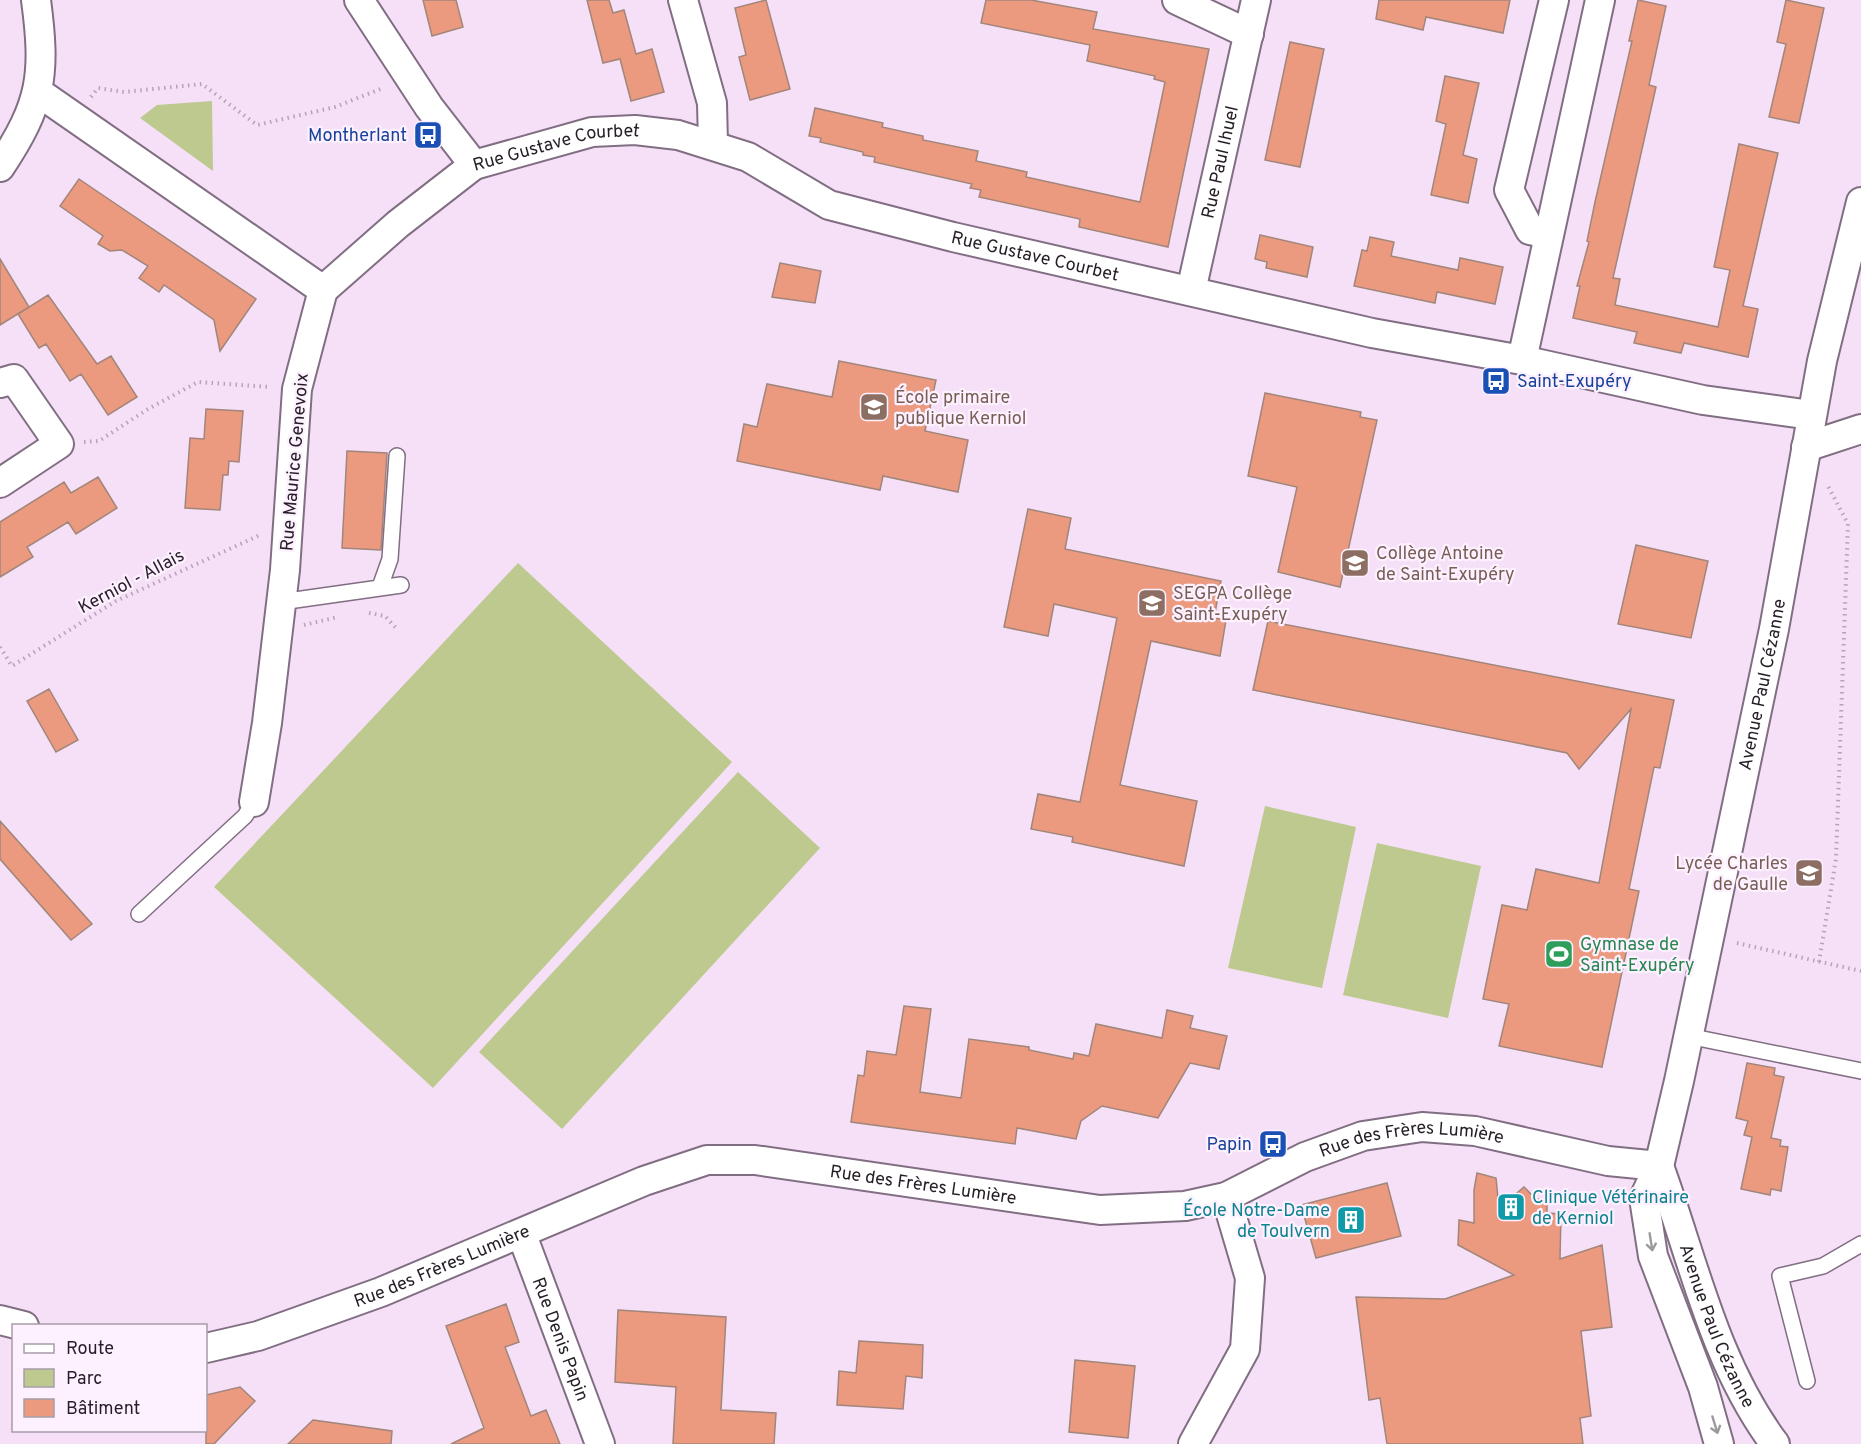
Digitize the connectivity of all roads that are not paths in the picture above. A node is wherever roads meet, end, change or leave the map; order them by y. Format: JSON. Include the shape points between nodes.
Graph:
{"nodes":[{"id":1,"x":36,"y":0,"type":"edge"},
{"id":2,"x":359,"y":0,"type":"edge"},
{"id":3,"x":1177,"y":0,"type":"edge"},
{"id":4,"x":1256,"y":0,"type":"edge"},
{"id":5,"x":1554,"y":0,"type":"edge"},
{"id":6,"x":1600,"y":0,"type":"edge"},
{"id":7,"x":682,"y":2,"type":"edge"},
{"id":8,"x":1249,"y":34,"type":"junction"},
{"id":9,"x":38,"y":92,"type":"junction"},
{"id":10,"x":713,"y":144,"type":"junction"},
{"id":11,"x":474,"y":165,"type":"junction"},
{"id":12,"x":0,"y":167,"type":"edge"},
{"id":13,"x":1861,"y":202,"type":"edge"},
{"id":14,"x":1549,"y":234,"type":"junction"},
{"id":15,"x":323,"y":290,"type":"junction"},
{"id":16,"x":1191,"y":291,"type":"junction"},
{"id":17,"x":1522,"y":360,"type":"junction"},
{"id":18,"x":0,"y":383,"type":"edge"},
{"id":19,"x":1811,"y":415,"type":"junction"},
{"id":20,"x":1860,"y":431,"type":"edge"},
{"id":21,"x":1806,"y":447,"type":"junction"},
{"id":22,"x":397,"y":456,"type":"dead end"},
{"id":23,"x":0,"y":483,"type":"edge"},
{"id":24,"x":401,"y":585,"type":"dead end"},
{"id":25,"x":380,"y":587,"type":"junction"},
{"id":26,"x":281,"y":602,"type":"junction"},
{"id":27,"x":254,"y":802,"type":"joint"},
{"id":28,"x":139,"y":914,"type":"dead end"},
{"id":29,"x":1688,"y":1036,"type":"junction"},
{"id":30,"x":1861,"y":1071,"type":"edge"},
{"id":31,"x":1659,"y":1166,"type":"junction"},
{"id":32,"x":1226,"y":1197,"type":"junction"},
{"id":33,"x":522,"y":1235,"type":"junction"},
{"id":34,"x":1861,"y":1244,"type":"edge"},
{"id":35,"x":0,"y":1320,"type":"edge"},
{"id":36,"x":16,"y":1324,"type":"edge"},
{"id":37,"x":207,"y":1348,"type":"edge"},
{"id":38,"x":1807,"y":1381,"type":"dead end"},
{"id":39,"x":600,"y":1444,"type":"edge"},
{"id":40,"x":1193,"y":1444,"type":"edge"},
{"id":41,"x":1719,"y":1444,"type":"edge"},
{"id":42,"x":1775,"y":1444,"type":"edge"}],
"edges":[{"from":1,"to":9,"type":"street","via":[[41,63]]},
{"from":2,"to":11,"type":"street","name":"Rue Gustave Courbet","via":[[417,89]]},
{"from":3,"to":8,"type":"street"},
{"from":4,"to":8,"type":"street","name":"Rue Paul Ihuel"},
{"from":5,"to":14,"type":"street","via":[[1509,190],[1530,230]]},
{"from":6,"to":14,"type":"street"},
{"from":7,"to":10,"type":"street","via":[[712,103]]},
{"from":8,"to":16,"type":"street","name":"Rue Paul Ihuel"},
{"from":9,"to":12,"type":"street","via":[[30,118]]},
{"from":9,"to":15,"type":"street"},
{"from":10,"to":11,"type":"street","name":"Rue Gustave Courbet","via":[[635,130],[592,132]]},
{"from":10,"to":16,"type":"street","name":"Rue Gustave Courbet","via":[[748,157],[829,205],[1060,263]]},
{"from":11,"to":15,"type":"street","via":[[398,224]]},
{"from":13,"to":19,"type":"street","name":"Avenue Paul Cézanne"},
{"from":14,"to":17,"type":"street"},
{"from":15,"to":26,"type":"street","name":"Rue Maurice Genevoix","via":[[297,388]]},
{"from":16,"to":17,"type":"street","name":"Rue Gustave Courbet","via":[[1371,333]]},
{"from":17,"to":19,"type":"street","name":"Rue Gustave Courbet","via":[[1703,400]]},
{"from":18,"to":23,"type":"street","via":[[15,379],[59,444]]},
{"from":19,"to":21,"type":"street","name":"Avenue Paul Cézanne"},
{"from":20,"to":21,"type":"street"},
{"from":21,"to":29,"type":"street","name":"Avenue Paul Cézanne","via":[[1774,629]]},
{"from":22,"to":25,"type":"lane","via":[[390,559]]},
{"from":24,"to":25,"type":"lane"},
{"from":25,"to":26,"type":"lane"},
{"from":26,"to":27,"type":"street","name":"Rue Maurice Genevoix"},
{"from":27,"to":28,"type":"lane","via":[[245,816]]},
{"from":29,"to":30,"type":"lane"},
{"from":29,"to":31,"type":"street","name":"Avenue Paul Cézanne"},
{"from":31,"to":32,"type":"street","name":"Rue des Frères Lumière","via":[[1608,1161],[1475,1131],[1422,1128],[1363,1136],[1283,1166]]},
{"from":31,"to":41,"type":"street","name":"Avenue Paul Cézanne","one_way":true,"via":[[1644,1198],[1653,1256],[1703,1387]]},
{"from":31,"to":42,"type":"street","name":"Avenue Paul Cézanne","via":[[1694,1275],[1734,1376]]},
{"from":32,"to":33,"type":"street","name":"Rue des Frères Lumière","via":[[1185,1206],[1100,1210],[756,1160],[708,1160],[644,1181]]},
{"from":32,"to":40,"type":"street","via":[[1250,1278],[1245,1348]]},
{"from":33,"to":37,"type":"street","name":"Rue des Frères Lumière","via":[[258,1336]]},
{"from":33,"to":39,"type":"street","name":"Rue Denis Papin"},
{"from":34,"to":38,"type":"lane","via":[[1823,1266],[1780,1276]]},
{"from":35,"to":36,"type":"street"}]}
